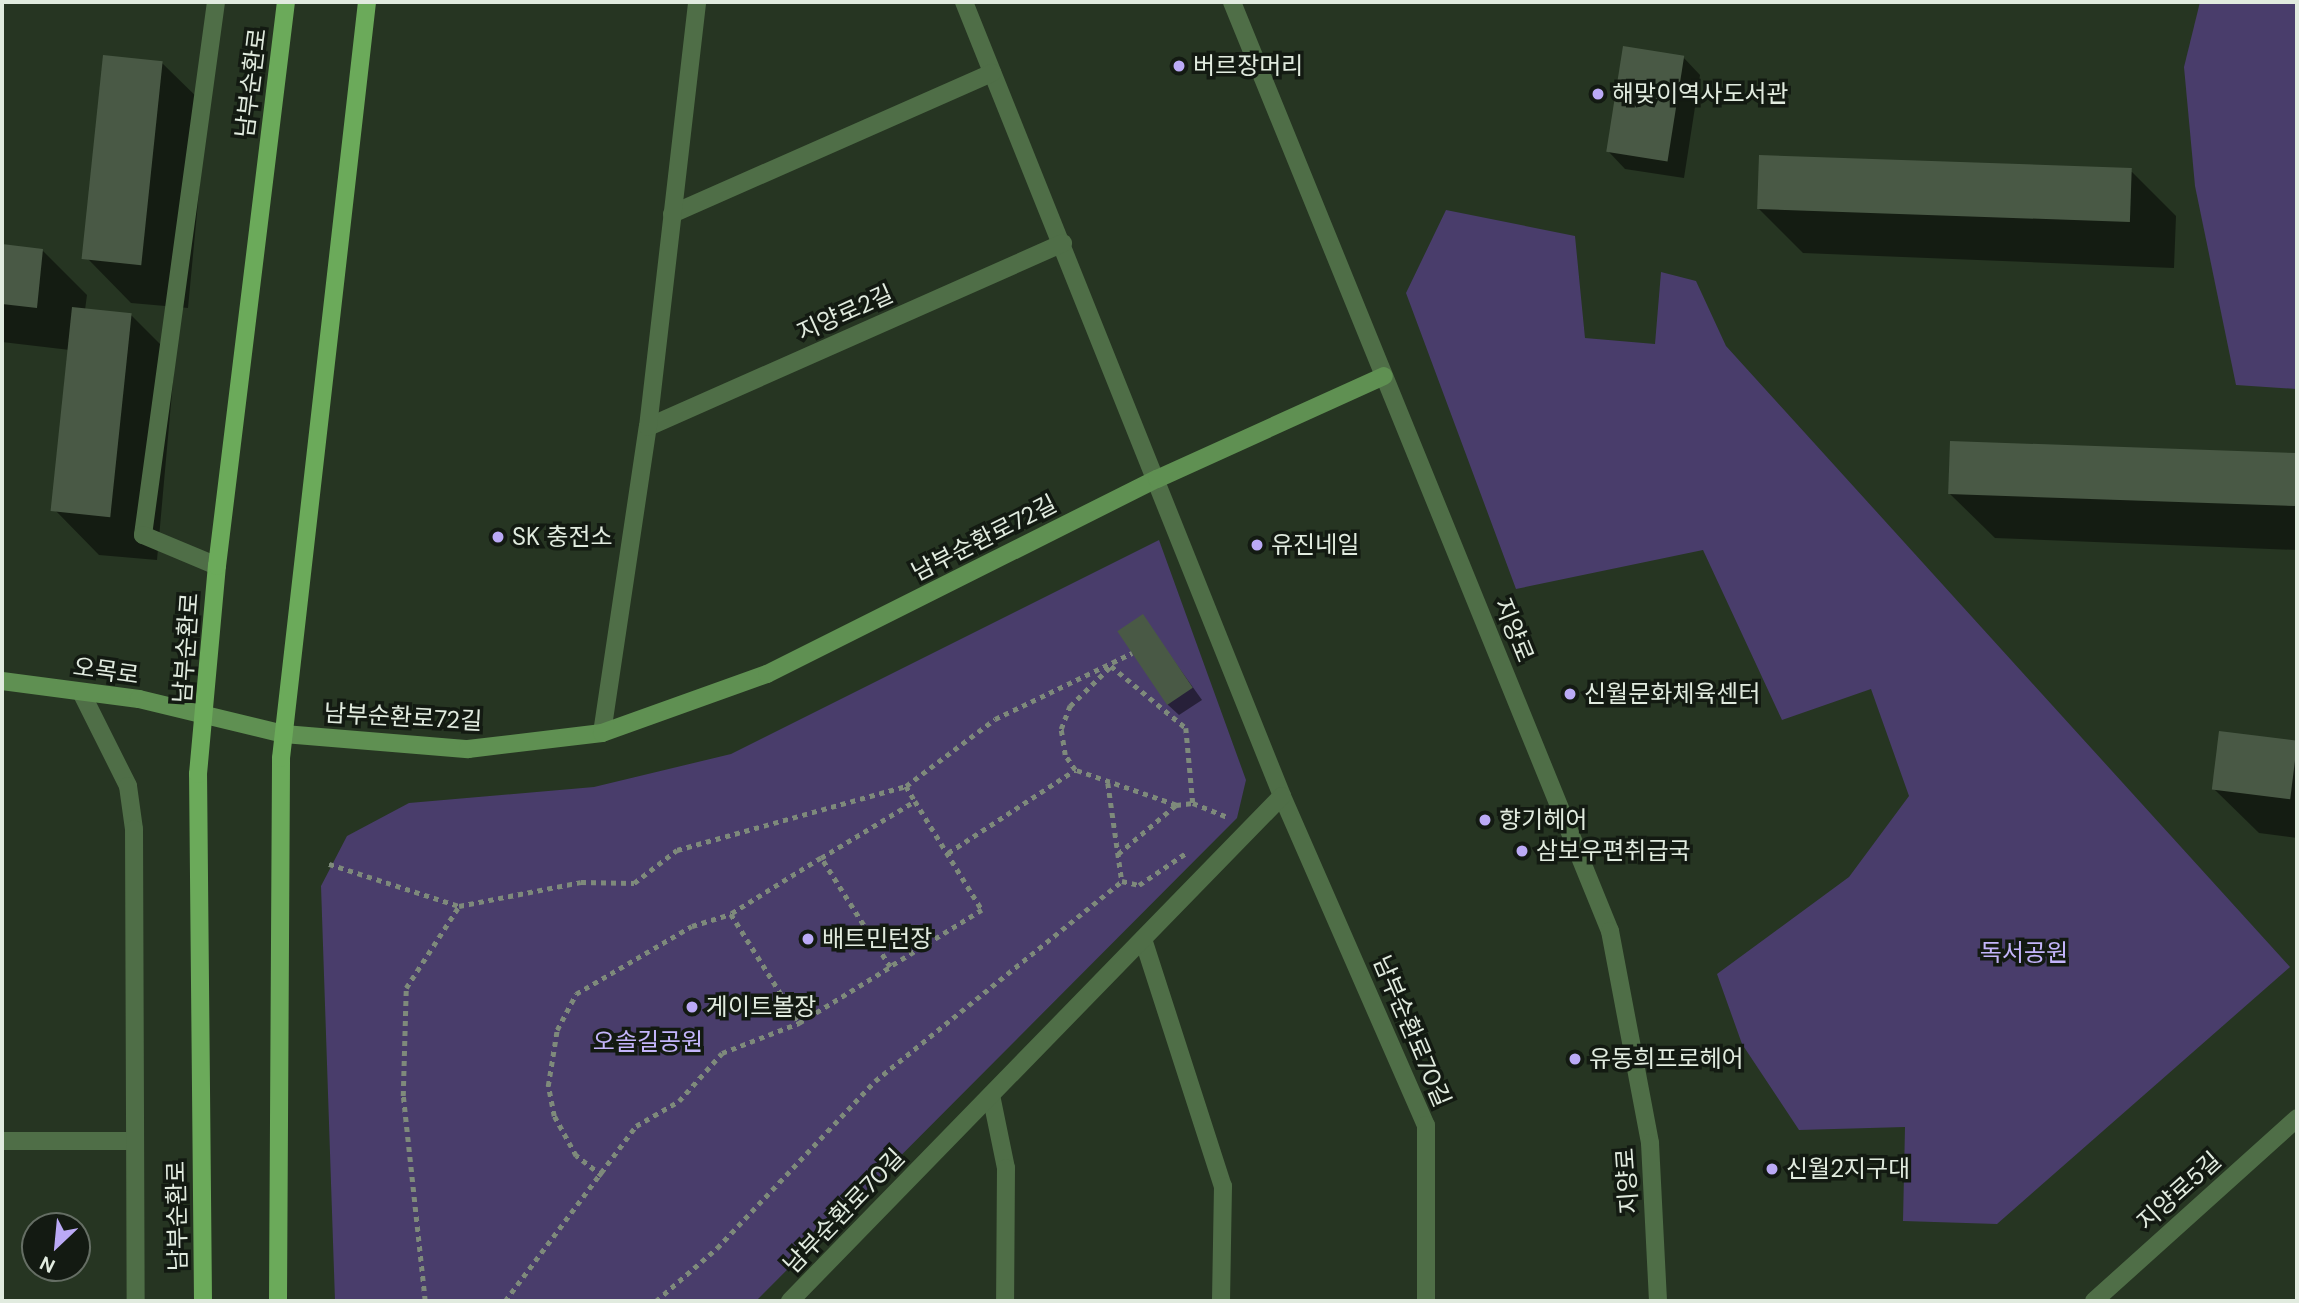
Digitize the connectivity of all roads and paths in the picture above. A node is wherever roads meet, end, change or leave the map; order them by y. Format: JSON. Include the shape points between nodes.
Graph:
{"nodes":[{"id":1,"x":216,"y":2,"type":"edge"},
{"id":2,"x":286,"y":2,"type":"edge"},
{"id":3,"x":367,"y":2,"type":"edge"},
{"id":4,"x":697,"y":2,"type":"edge"},
{"id":5,"x":964,"y":2,"type":"edge"},
{"id":6,"x":1231,"y":2,"type":"edge"},
{"id":7,"x":992,"y":73,"type":"junction"},
{"id":8,"x":672,"y":214,"type":"junction"},
{"id":9,"x":1063,"y":243,"type":"junction"},
{"id":10,"x":1384,"y":376,"type":"junction"},
{"id":11,"x":648,"y":427,"type":"junction"},
{"id":12,"x":1157,"y":479,"type":"junction"},
{"id":13,"x":217,"y":566,"type":"junction"},
{"id":14,"x":1132,"y":653,"type":"dead end"},
{"id":15,"x":1111,"y":666,"type":"junction"},
{"id":16,"x":2,"y":681,"type":"edge"},
{"id":17,"x":81,"y":692,"type":"junction"},
{"id":18,"x":205,"y":718,"type":"junction"},
{"id":19,"x":602,"y":733,"type":"junction"},
{"id":20,"x":284,"y":734,"type":"junction"},
{"id":21,"x":1075,"y":770,"type":"junction"},
{"id":22,"x":1108,"y":783,"type":"junction"},
{"id":23,"x":906,"y":786,"type":"junction"},
{"id":24,"x":1282,"y":796,"type":"junction"},
{"id":25,"x":915,"y":801,"type":"junction"},
{"id":26,"x":1193,"y":803,"type":"junction"},
{"id":27,"x":1176,"y":805,"type":"junction"},
{"id":28,"x":1246,"y":834,"type":"junction"},
{"id":29,"x":1191,"y":848,"type":"dead end"},
{"id":30,"x":948,"y":853,"type":"junction"},
{"id":31,"x":1118,"y":854,"type":"junction"},
{"id":32,"x":821,"y":858,"type":"junction"},
{"id":33,"x":329,"y":864,"type":"dead end"},
{"id":34,"x":1122,"y":881,"type":"junction"},
{"id":35,"x":459,"y":906,"type":"junction"},
{"id":36,"x":731,"y":914,"type":"junction"},
{"id":37,"x":1143,"y":939,"type":"junction"},
{"id":38,"x":890,"y":967,"type":"junction"},
{"id":39,"x":799,"y":1023,"type":"junction"},
{"id":40,"x":991,"y":1095,"type":"junction"},
{"id":41,"x":2297,"y":1118,"type":"edge"},
{"id":42,"x":2,"y":1141,"type":"edge"},
{"id":43,"x":135,"y":1141,"type":"junction"},
{"id":44,"x":602,"y":1176,"type":"junction"},
{"id":45,"x":136,"y":1301,"type":"edge"},
{"id":46,"x":203,"y":1301,"type":"edge"},
{"id":47,"x":278,"y":1301,"type":"edge"},
{"id":48,"x":425,"y":1301,"type":"edge"},
{"id":49,"x":505,"y":1301,"type":"edge"},
{"id":50,"x":656,"y":1301,"type":"edge"},
{"id":51,"x":790,"y":1301,"type":"edge"},
{"id":52,"x":1005,"y":1301,"type":"edge"},
{"id":53,"x":1221,"y":1301,"type":"edge"},
{"id":54,"x":1426,"y":1301,"type":"edge"},
{"id":55,"x":1658,"y":1301,"type":"edge"},
{"id":56,"x":2094,"y":1301,"type":"edge"}],
"edges":[{"from":1,"to":13,"type":"street","via":[[143,535]]},
{"from":2,"to":13,"type":"main road","name":"남부순환로"},
{"from":3,"to":20,"type":"main road"},
{"from":4,"to":8,"type":"street"},
{"from":5,"to":7,"type":"street"},
{"from":6,"to":10,"type":"street","name":"지양로"},
{"from":7,"to":8,"type":"street"},
{"from":7,"to":9,"type":"street"},
{"from":8,"to":11,"type":"street"},
{"from":9,"to":11,"type":"street","name":"지양로2길"},
{"from":9,"to":12,"type":"street"},
{"from":10,"to":12,"type":"main road","name":"남부순환로72길"},
{"from":10,"to":55,"type":"street","name":"지양로","via":[[1610,931],[1650,1143]]},
{"from":11,"to":19,"type":"street"},
{"from":12,"to":19,"type":"main road","name":"남부순환로72길","via":[[767,674]]},
{"from":12,"to":24,"type":"street","name":"남부순환로70길"},
{"from":13,"to":18,"type":"main road","name":"남부순환로"},
{"from":14,"to":15,"type":"path"},
{"from":15,"to":21,"type":"path","via":[[1070,706],[1060,729]]},
{"from":15,"to":23,"type":"path","via":[[995,719]]},
{"from":15,"to":26,"type":"path","via":[[1186,728]]},
{"from":16,"to":17,"type":"main road","name":"오목로"},
{"from":17,"to":18,"type":"main road","name":"오목로"},
{"from":17,"to":43,"type":"street","name":"남부순환로","via":[[128,786],[134,830]]},
{"from":18,"to":20,"type":"main road","name":"오목로"},
{"from":18,"to":46,"type":"main road","name":"남부순환로","via":[[198,774]]},
{"from":19,"to":20,"type":"main road","name":"남부순환로72길","via":[[468,750]]},
{"from":20,"to":47,"type":"main road"},
{"from":21,"to":22,"type":"path"},
{"from":21,"to":30,"type":"path"},
{"from":22,"to":27,"type":"path"},
{"from":22,"to":31,"type":"path"},
{"from":23,"to":25,"type":"path"},
{"from":23,"to":35,"type":"path","via":[[677,850],[634,883],[581,882]]},
{"from":24,"to":28,"type":"street","name":"남부순환로70길"},
{"from":24,"to":54,"type":"street","name":"남부순환로70길","via":[[1426,1125]]},
{"from":25,"to":30,"type":"path"},
{"from":25,"to":32,"type":"path"},
{"from":26,"to":27,"type":"path"},
{"from":26,"to":28,"type":"path","via":[[1229,818]]},
{"from":27,"to":31,"type":"path"},
{"from":28,"to":37,"type":"street","name":"남부순환로70길"},
{"from":29,"to":34,"type":"path","via":[[1139,885]]},
{"from":30,"to":38,"type":"path","via":[[982,909]]},
{"from":31,"to":34,"type":"path"},
{"from":32,"to":36,"type":"path"},
{"from":32,"to":38,"type":"path"},
{"from":33,"to":35,"type":"path"},
{"from":34,"to":50,"type":"path","via":[[875,1081],[717,1248]]},
{"from":35,"to":48,"type":"path","via":[[406,988],[402,1096]]},
{"from":36,"to":39,"type":"path"},
{"from":36,"to":44,"type":"path","via":[[692,926],[576,994],[557,1030],[548,1086],[554,1116],[576,1156]]},
{"from":37,"to":40,"type":"street","name":"남부순환로70길"},
{"from":37,"to":53,"type":"street","via":[[1223,1186]]},
{"from":38,"to":39,"type":"path"},
{"from":39,"to":44,"type":"path","via":[[705,1065],[679,1101],[615,1147]]},
{"from":40,"to":51,"type":"street","name":"남부순환로70길"},
{"from":40,"to":52,"type":"street","via":[[1006,1168]]},
{"from":41,"to":56,"type":"street","name":"지양로5길"},
{"from":42,"to":43,"type":"street"},
{"from":43,"to":45,"type":"street","name":"남부순환로"},
{"from":44,"to":49,"type":"path"}]}
